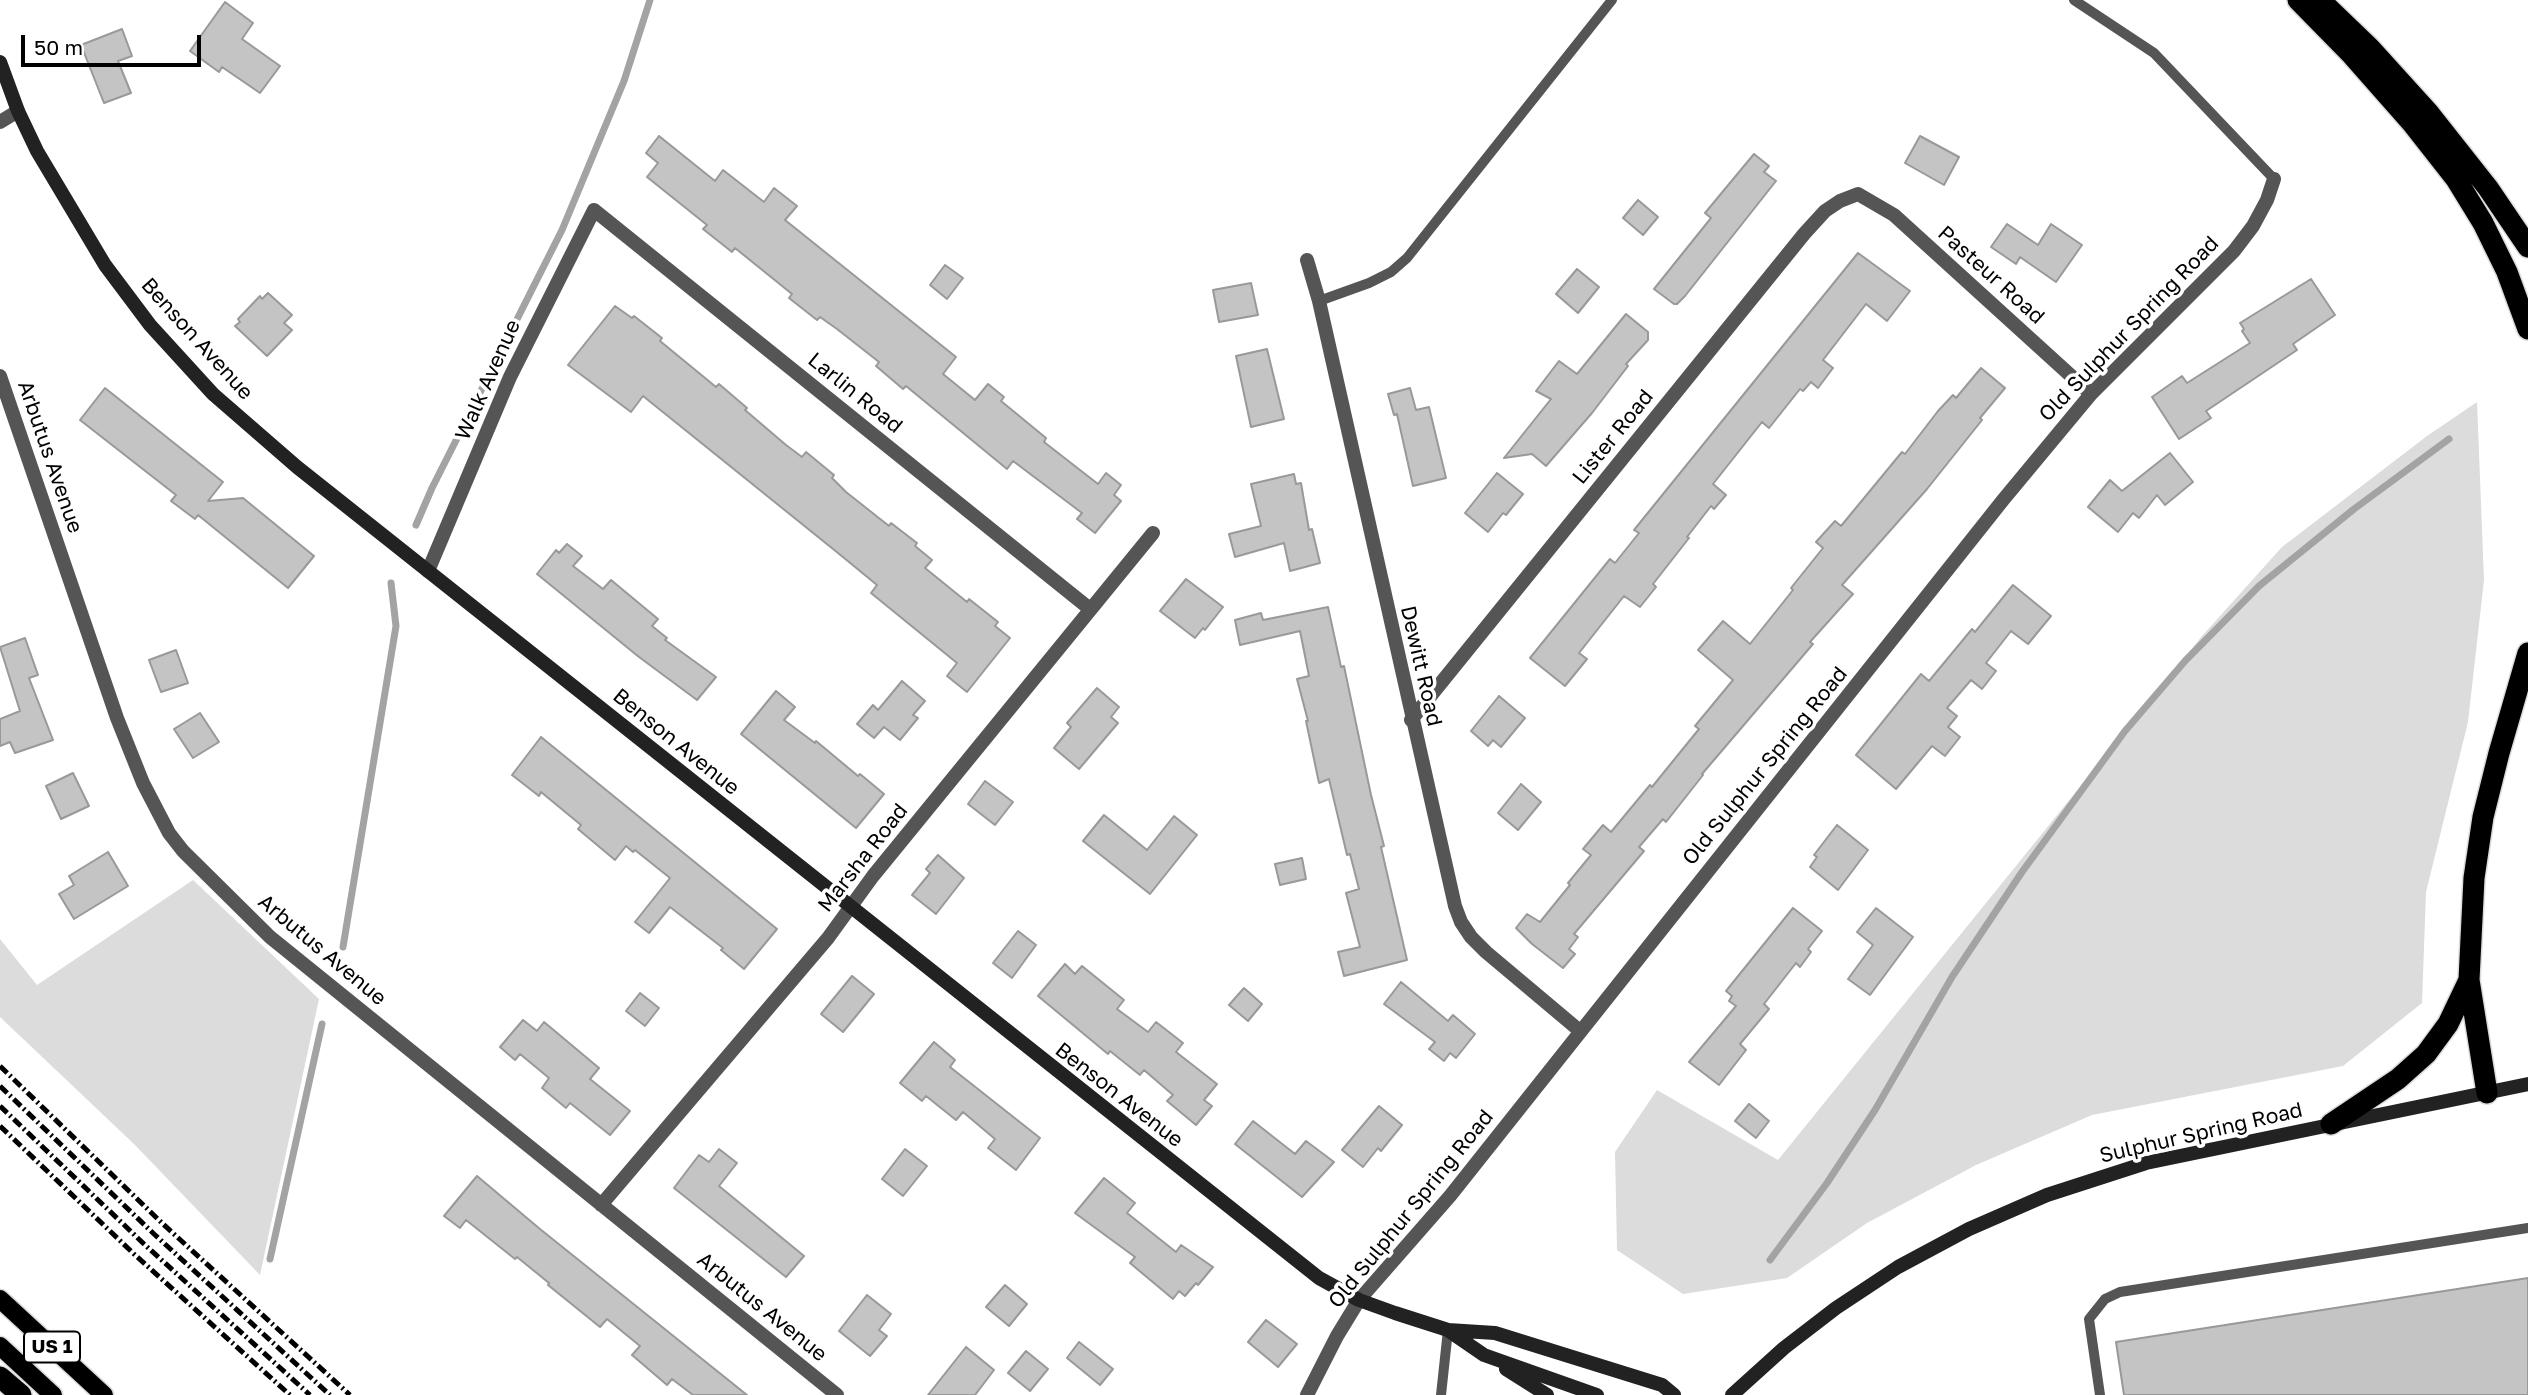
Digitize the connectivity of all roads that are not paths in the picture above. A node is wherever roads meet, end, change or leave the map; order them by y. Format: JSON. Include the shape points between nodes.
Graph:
{"nodes":[{"id":1,"x":1612,"y":0,"type":"edge"},
{"id":2,"x":2074,"y":0,"type":"edge"},
{"id":3,"x":2298,"y":0,"type":"edge"},
{"id":4,"x":2320,"y":0,"type":"edge"},
{"id":5,"x":0,"y":62,"type":"edge"},
{"id":6,"x":18,"y":111,"type":"junction"},
{"id":7,"x":0,"y":122,"type":"edge"},
{"id":8,"x":2274,"y":179,"type":"joint"},
{"id":9,"x":1858,"y":194,"type":"joint"},
{"id":10,"x":594,"y":210,"type":"joint"},
{"id":11,"x":2528,"y":247,"type":"edge"},
{"id":12,"x":1307,"y":260,"type":"dead end"},
{"id":13,"x":1319,"y":301,"type":"junction"},
{"id":14,"x":2528,"y":329,"type":"edge"},
{"id":15,"x":0,"y":376,"type":"edge"},
{"id":16,"x":2091,"y":394,"type":"junction"},
{"id":17,"x":1153,"y":533,"type":"dead end"},
{"id":18,"x":428,"y":571,"type":"junction"},
{"id":19,"x":1090,"y":609,"type":"junction"},
{"id":20,"x":2528,"y":653,"type":"edge"},
{"id":21,"x":1411,"y":720,"type":"junction"},
{"id":22,"x":850,"y":908,"type":"junction"},
{"id":23,"x":2469,"y":980,"type":"junction"},
{"id":24,"x":1580,"y":1031,"type":"junction"},
{"id":25,"x":2528,"y":1084,"type":"edge"},
{"id":26,"x":2487,"y":1093,"type":"junction"},
{"id":27,"x":2331,"y":1124,"type":"junction"},
{"id":28,"x":601,"y":1205,"type":"junction"},
{"id":29,"x":2528,"y":1228,"type":"edge"},
{"id":30,"x":0,"y":1299,"type":"edge"},
{"id":31,"x":1359,"y":1300,"type":"junction"},
{"id":32,"x":1448,"y":1330,"type":"junction"},
{"id":33,"x":0,"y":1346,"type":"edge"},
{"id":34,"x":1484,"y":1355,"type":"junction"},
{"id":35,"x":0,"y":1377,"type":"edge"},
{"id":36,"x":21,"y":1395,"type":"edge"},
{"id":37,"x":53,"y":1395,"type":"edge"},
{"id":38,"x":104,"y":1395,"type":"edge"},
{"id":39,"x":837,"y":1395,"type":"edge"},
{"id":40,"x":1307,"y":1395,"type":"edge"},
{"id":41,"x":1441,"y":1395,"type":"edge"},
{"id":42,"x":1547,"y":1395,"type":"edge"},
{"id":43,"x":1597,"y":1395,"type":"edge"},
{"id":44,"x":1674,"y":1395,"type":"edge"},
{"id":45,"x":1732,"y":1395,"type":"edge"},
{"id":46,"x":2100,"y":1395,"type":"edge"}],
"edges":[{"from":1,"to":13,"type":"lane","via":[[1407,258],[1369,283]]},
{"from":2,"to":8,"type":"lane","via":[[2154,53]]},
{"from":3,"to":14,"type":"highway","via":[[2412,122],[2456,179],[2507,272]]},
{"from":4,"to":11,"type":"highway","via":[[2428,112]]},
{"from":5,"to":6,"type":"street","name":"Benson Avenue"},
{"from":6,"to":7,"type":"street"},
{"from":6,"to":18,"type":"street","name":"Benson Avenue","via":[[105,265],[150,324],[213,394]]},
{"from":8,"to":16,"type":"street","name":"Old Sulphur Spring Road","via":[[2267,200],[2234,251]]},
{"from":9,"to":16,"type":"street","name":"Pasteur Road","via":[[1894,215]]},
{"from":9,"to":21,"type":"street","name":"Lister Road","via":[[1825,211],[1804,234]]},
{"from":10,"to":18,"type":"street","name":"Walk Avenue","via":[[510,377]]},
{"from":10,"to":19,"type":"street","name":"Larlin Road"},
{"from":12,"to":13,"type":"street","name":"Dewitt Road"},
{"from":13,"to":21,"type":"street","name":"Dewitt Road"},
{"from":15,"to":28,"type":"street","name":"Arbutus Avenue","via":[[117,718],[169,833],[270,937]]},
{"from":16,"to":24,"type":"street","name":"Old Sulphur Spring Road"},
{"from":17,"to":19,"type":"street","name":"Marsha Road"},
{"from":18,"to":22,"type":"street","name":"Benson Avenue"},
{"from":19,"to":22,"type":"street","name":"Marsha Road"},
{"from":20,"to":23,"type":"highway","via":[[2483,817],[2474,878]]},
{"from":21,"to":24,"type":"street","name":"Dewitt Road","via":[[1461,922],[1486,952]]},
{"from":22,"to":28,"type":"street","name":"Marsha Road"},
{"from":22,"to":31,"type":"street","name":"Benson Avenue","via":[[1286,1254]]},
{"from":23,"to":26,"type":"highway"},
{"from":23,"to":27,"type":"highway","via":[[2448,1024],[2426,1054],[2398,1079]]},
{"from":24,"to":31,"type":"street","name":"Old Sulphur Spring Road","via":[[1450,1196]]},
{"from":25,"to":26,"type":"street","name":"Sulphur Spring Road"},
{"from":26,"to":27,"type":"street","name":"Sulphur Spring Road"},
{"from":27,"to":45,"type":"street","name":"Sulphur Spring Road","via":[[2146,1163],[2047,1195],[1969,1229],[1898,1267],[1836,1308]]},
{"from":28,"to":39,"type":"street","name":"Arbutus Avenue"},
{"from":29,"to":46,"type":"lane","via":[[2120,1292],[2105,1299],[2089,1319]]},
{"from":30,"to":38,"type":"main road","number":"US 1"},
{"from":31,"to":32,"type":"street","name":"Benson Avenue"},
{"from":31,"to":40,"type":"street","name":"Old Sulphur Spring Road"},
{"from":32,"to":34,"type":"street","name":"Benson Avenue"},
{"from":32,"to":41,"type":"lane"},
{"from":32,"to":44,"type":"street","name":"Benson Avenue","via":[[1495,1333],[1662,1385]]},
{"from":33,"to":37,"type":"main road","number":"US 1"},
{"from":34,"to":42,"type":"street"},
{"from":34,"to":43,"type":"street","name":"Benson Avenue"},
{"from":35,"to":36,"type":"highway"}]}
